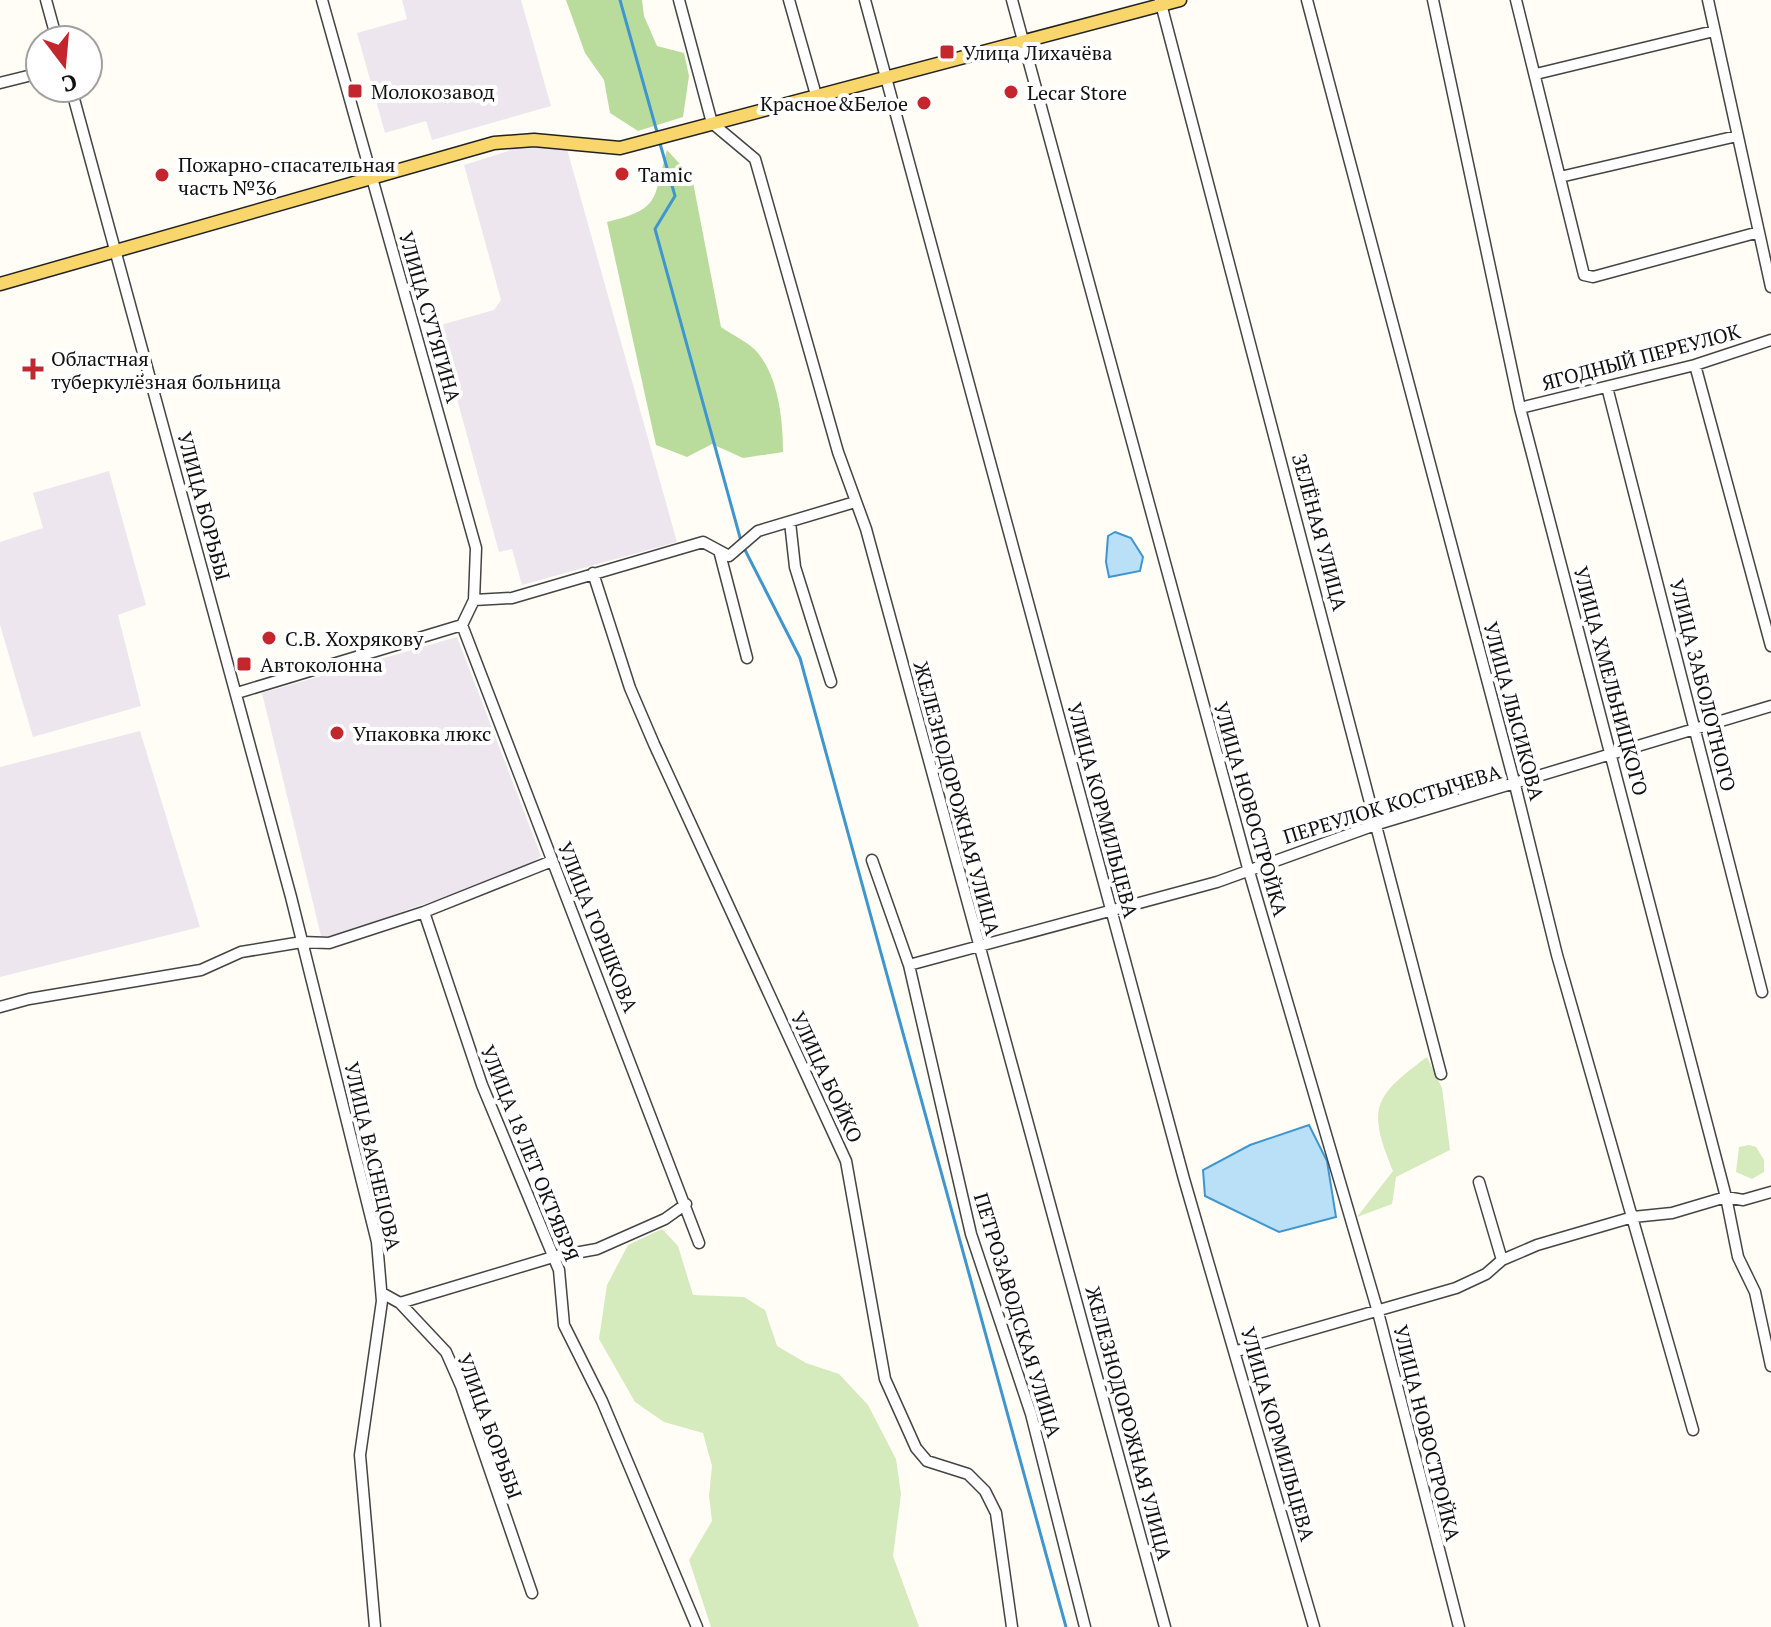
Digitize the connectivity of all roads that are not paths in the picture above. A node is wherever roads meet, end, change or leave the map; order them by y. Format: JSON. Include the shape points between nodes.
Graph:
{"nodes":[{"id":1,"x":46,"y":0,"type":"edge"},
{"id":2,"x":322,"y":0,"type":"edge"},
{"id":3,"x":679,"y":0,"type":"edge"},
{"id":4,"x":789,"y":0,"type":"edge"},
{"id":5,"x":865,"y":0,"type":"edge"},
{"id":6,"x":1012,"y":0,"type":"edge"},
{"id":7,"x":1180,"y":0,"type":"edge"},
{"id":8,"x":1307,"y":0,"type":"edge"},
{"id":9,"x":1433,"y":0,"type":"edge"},
{"id":10,"x":1708,"y":0,"type":"edge"},
{"id":11,"x":1519,"y":1,"type":"edge"},
{"id":12,"x":1161,"y":2,"type":"edge"},
{"id":13,"x":53,"y":24,"type":"edge"},
{"id":14,"x":1714,"y":31,"type":"junction"},
{"id":15,"x":1023,"y":40,"type":"junction"},
{"id":16,"x":1536,"y":74,"type":"junction"},
{"id":17,"x":24,"y":77,"type":"edge"},
{"id":18,"x":887,"y":77,"type":"junction"},
{"id":19,"x":0,"y":83,"type":"edge"},
{"id":20,"x":816,"y":95,"type":"junction"},
{"id":21,"x":75,"y":104,"type":"edge"},
{"id":22,"x":712,"y":123,"type":"junction"},
{"id":23,"x":1737,"y":136,"type":"junction"},
{"id":24,"x":371,"y":176,"type":"junction"},
{"id":25,"x":1560,"y":177,"type":"junction"},
{"id":26,"x":1759,"y":232,"type":"junction"},
{"id":27,"x":116,"y":253,"type":"junction"},
{"id":28,"x":0,"y":284,"type":"edge"},
{"id":29,"x":1771,"y":287,"type":"edge"},
{"id":30,"x":1771,"y":340,"type":"edge"},
{"id":31,"x":1695,"y":365,"type":"junction"},
{"id":32,"x":1607,"y":387,"type":"junction"},
{"id":33,"x":1520,"y":408,"type":"junction"},
{"id":34,"x":855,"y":502,"type":"junction"},
{"id":35,"x":790,"y":522,"type":"junction"},
{"id":36,"x":720,"y":554,"type":"junction"},
{"id":37,"x":593,"y":573,"type":"junction"},
{"id":38,"x":474,"y":600,"type":"junction"},
{"id":39,"x":462,"y":625,"type":"junction"},
{"id":40,"x":1771,"y":646,"type":"edge"},
{"id":41,"x":747,"y":658,"type":"dead end"},
{"id":42,"x":831,"y":682,"type":"dead end"},
{"id":43,"x":237,"y":693,"type":"junction"},
{"id":44,"x":1771,"y":706,"type":"edge"},
{"id":45,"x":1696,"y":729,"type":"junction"},
{"id":46,"x":1612,"y":755,"type":"junction"},
{"id":47,"x":1515,"y":785,"type":"junction"},
{"id":48,"x":1378,"y":824,"type":"junction"},
{"id":49,"x":872,"y":860,"type":"dead end"},
{"id":50,"x":552,"y":861,"type":"junction"},
{"id":51,"x":1248,"y":868,"type":"junction"},
{"id":52,"x":424,"y":912,"type":"junction"},
{"id":53,"x":1113,"y":912,"type":"junction"},
{"id":54,"x":301,"y":938,"type":"junction"},
{"id":55,"x":978,"y":947,"type":"junction"},
{"id":56,"x":909,"y":965,"type":"junction"},
{"id":57,"x":1762,"y":992,"type":"dead end"},
{"id":58,"x":0,"y":1007,"type":"edge"},
{"id":59,"x":1441,"y":1074,"type":"dead end"},
{"id":60,"x":1479,"y":1182,"type":"dead end"},
{"id":61,"x":1771,"y":1192,"type":"edge"},
{"id":62,"x":1726,"y":1197,"type":"junction"},
{"id":63,"x":686,"y":1204,"type":"junction"},
{"id":64,"x":1633,"y":1217,"type":"junction"},
{"id":65,"x":699,"y":1243,"type":"dead end"},
{"id":66,"x":553,"y":1257,"type":"junction"},
{"id":67,"x":1502,"y":1260,"type":"junction"},
{"id":68,"x":382,"y":1293,"type":"junction"},
{"id":69,"x":400,"y":1303,"type":"junction"},
{"id":70,"x":1378,"y":1312,"type":"junction"},
{"id":71,"x":1237,"y":1351,"type":"junction"},
{"id":72,"x":1771,"y":1366,"type":"edge"},
{"id":73,"x":1693,"y":1430,"type":"dead end"},
{"id":74,"x":532,"y":1593,"type":"dead end"},
{"id":75,"x":375,"y":1627,"type":"edge"},
{"id":76,"x":697,"y":1627,"type":"edge"},
{"id":77,"x":1012,"y":1627,"type":"edge"},
{"id":78,"x":1085,"y":1627,"type":"edge"},
{"id":79,"x":1165,"y":1627,"type":"edge"},
{"id":80,"x":1314,"y":1627,"type":"edge"},
{"id":81,"x":1459,"y":1627,"type":"edge"}],
"edges":[{"from":1,"to":13,"type":"street"},
{"from":2,"to":24,"type":"street","name":"УЛИЦА СУТЯГИНА"},
{"from":3,"to":22,"type":"street"},
{"from":4,"to":20,"type":"street"},
{"from":5,"to":18,"type":"street","name":"УЛИЦА КОРМИЛЬЦЕВА"},
{"from":6,"to":15,"type":"street","name":"УЛИЦА НОВОСТРОЙКА"},
{"from":7,"to":12,"type":"main road"},
{"from":8,"to":47,"type":"street","name":"УЛИЦА ЛЫСИКОВА"},
{"from":9,"to":33,"type":"street","name":"УЛИЦА ХМЕЛЬНИЦКОГО"},
{"from":10,"to":14,"type":"street"},
{"from":11,"to":16,"type":"street"},
{"from":12,"to":15,"type":"main road"},
{"from":12,"to":48,"type":"street","name":"ЗЕЛЁНАЯ УЛИЦА"},
{"from":14,"to":16,"type":"street"},
{"from":14,"to":23,"type":"street"},
{"from":15,"to":18,"type":"main road"},
{"from":15,"to":51,"type":"street","name":"УЛИЦА НОВОСТРОЙКА"},
{"from":16,"to":25,"type":"street"},
{"from":17,"to":19,"type":"street"},
{"from":18,"to":20,"type":"main road"},
{"from":18,"to":53,"type":"street","name":"УЛИЦА КОРМИЛЬЦЕВА"},
{"from":20,"to":22,"type":"main road"},
{"from":21,"to":27,"type":"street","name":"УЛИЦА БОРЬБЫ"},
{"from":22,"to":24,"type":"main road","via":[[620,148],[534,140],[494,143]]},
{"from":22,"to":34,"type":"street","name":"ЖЕЛЕЗНОДОРОЖНАЯ УЛИЦА","via":[[755,159]]},
{"from":23,"to":25,"type":"street"},
{"from":23,"to":26,"type":"street"},
{"from":24,"to":27,"type":"main road"},
{"from":24,"to":38,"type":"street","name":"УЛИЦА СУТЯГИНА","via":[[476,548]]},
{"from":25,"to":26,"type":"street","via":[[1584,275],[1593,277]]},
{"from":26,"to":29,"type":"street"},
{"from":27,"to":28,"type":"main road"},
{"from":27,"to":43,"type":"street","name":"УЛИЦА БОРЬБЫ"},
{"from":30,"to":31,"type":"street","name":"ЯГОДНЫЙ ПЕРЕУЛОК"},
{"from":31,"to":32,"type":"street","name":"ЯГОДНЫЙ ПЕРЕУЛОК"},
{"from":31,"to":40,"type":"street"},
{"from":32,"to":33,"type":"street","name":"ЯГОДНЫЙ ПЕРЕУЛОК"},
{"from":32,"to":45,"type":"street","name":"УЛИЦА ЗАБОЛОТНОГО"},
{"from":33,"to":46,"type":"street","name":"УЛИЦА ХМЕЛЬНИЦКОГО"},
{"from":34,"to":35,"type":"street"},
{"from":34,"to":55,"type":"street","name":"ЖЕЛЕЗНОДОРОЖНАЯ УЛИЦА"},
{"from":35,"to":36,"type":"street","via":[[758,531],[729,556]]},
{"from":35,"to":42,"type":"street","via":[[795,567]]},
{"from":36,"to":37,"type":"street","via":[[703,542]]},
{"from":36,"to":41,"type":"street"},
{"from":37,"to":38,"type":"street","via":[[512,598]]},
{"from":37,"to":77,"type":"street","name":"УЛИЦА БОЙКО","via":[[654,744],[846,1161],[885,1379],[916,1448],[927,1461],[968,1474],[996,1513]]},
{"from":38,"to":39,"type":"street"},
{"from":39,"to":43,"type":"street"},
{"from":39,"to":50,"type":"street","name":"УЛИЦА ГОРШКОВА"},
{"from":43,"to":54,"type":"street","name":"УЛИЦА БОРЬБЫ"},
{"from":44,"to":45,"type":"street","name":"ПЕРЕУЛОК КОСТЫЧЕВА"},
{"from":45,"to":46,"type":"street","name":"ПЕРЕУЛОК КОСТЫЧЕВА"},
{"from":45,"to":57,"type":"street","name":"УЛИЦА ЗАБОЛОТНОГО"},
{"from":46,"to":47,"type":"street","name":"ПЕРЕУЛОК КОСТЫЧЕВА"},
{"from":46,"to":62,"type":"street","name":"УЛИЦА ХМЕЛЬНИЦКОГО"},
{"from":47,"to":48,"type":"street","name":"ПЕРЕУЛОК КОСТЫЧЕВА"},
{"from":47,"to":64,"type":"street","name":"УЛИЦА ЛЫСИКОВА","via":[[1557,955]]},
{"from":48,"to":51,"type":"street","name":"ПЕРЕУЛОК КОСТЫЧЕВА"},
{"from":48,"to":59,"type":"street","name":"ЗЕЛЁНАЯ УЛИЦА"},
{"from":49,"to":56,"type":"street","name":"ПЕТРОЗАВОДСКАЯ УЛИЦА"},
{"from":50,"to":52,"type":"street"},
{"from":50,"to":63,"type":"street","name":"УЛИЦА ГОРШКОВА"},
{"from":51,"to":53,"type":"street","name":"ПЕРЕУЛОК КОСТЫЧЕВА"},
{"from":51,"to":70,"type":"street","name":"УЛИЦА НОВОСТРОЙКА"},
{"from":52,"to":54,"type":"street","via":[[329,943]]},
{"from":52,"to":66,"type":"street","name":"УЛИЦА 18 ЛЕТ ОКТЯБРЯ","via":[[482,1085]]},
{"from":53,"to":55,"type":"street","name":"ПЕРЕУЛОК КОСТЫЧЕВА"},
{"from":53,"to":71,"type":"street","name":"УЛИЦА КОРМИЛЬЦЕВА","via":[[1184,1179]]},
{"from":54,"to":58,"type":"street","via":[[241,952],[201,970]]},
{"from":54,"to":68,"type":"street","name":"УЛИЦА ВАСНЕЦОВА","via":[[377,1242]]},
{"from":55,"to":56,"type":"street","name":"ПЕРЕУЛОК КОСТЫЧЕВА"},
{"from":55,"to":79,"type":"street","name":"ЖЕЛЕЗНОДОРОЖНАЯ УЛИЦА"},
{"from":56,"to":78,"type":"street","name":"ПЕТРОЗАВОДСКАЯ УЛИЦА","via":[[971,1234],[1031,1414]]},
{"from":60,"to":67,"type":"street"},
{"from":61,"to":62,"type":"street","via":[[1743,1200]]},
{"from":62,"to":64,"type":"street","via":[[1672,1213]]},
{"from":62,"to":72,"type":"street","name":"УЛИЦА ХМЕЛЬНИЦКОГО"},
{"from":63,"to":65,"type":"street","name":"УЛИЦА ГОРШКОВА"},
{"from":63,"to":66,"type":"street","via":[[597,1249]]},
{"from":64,"to":67,"type":"street"},
{"from":64,"to":73,"type":"street","name":"УЛИЦА ЛЫСИКОВА"},
{"from":66,"to":69,"type":"street"},
{"from":66,"to":76,"type":"street","name":"УЛИЦА 18 ЛЕТ ОКТЯБРЯ","via":[[564,1325],[589,1371]]},
{"from":67,"to":70,"type":"street","via":[[1456,1288]]},
{"from":68,"to":69,"type":"street","name":"УЛИЦА БОРЬБЫ"},
{"from":68,"to":75,"type":"street","name":"УЛИЦА ВАСНЕЦОВА","via":[[360,1455]]},
{"from":69,"to":74,"type":"street","name":"УЛИЦА БОРЬБЫ","via":[[446,1352]]},
{"from":70,"to":71,"type":"street"},
{"from":70,"to":81,"type":"street","name":"УЛИЦА НОВОСТРОЙКА"},
{"from":71,"to":80,"type":"street","name":"УЛИЦА КОРМИЛЬЦЕВА"}]}
